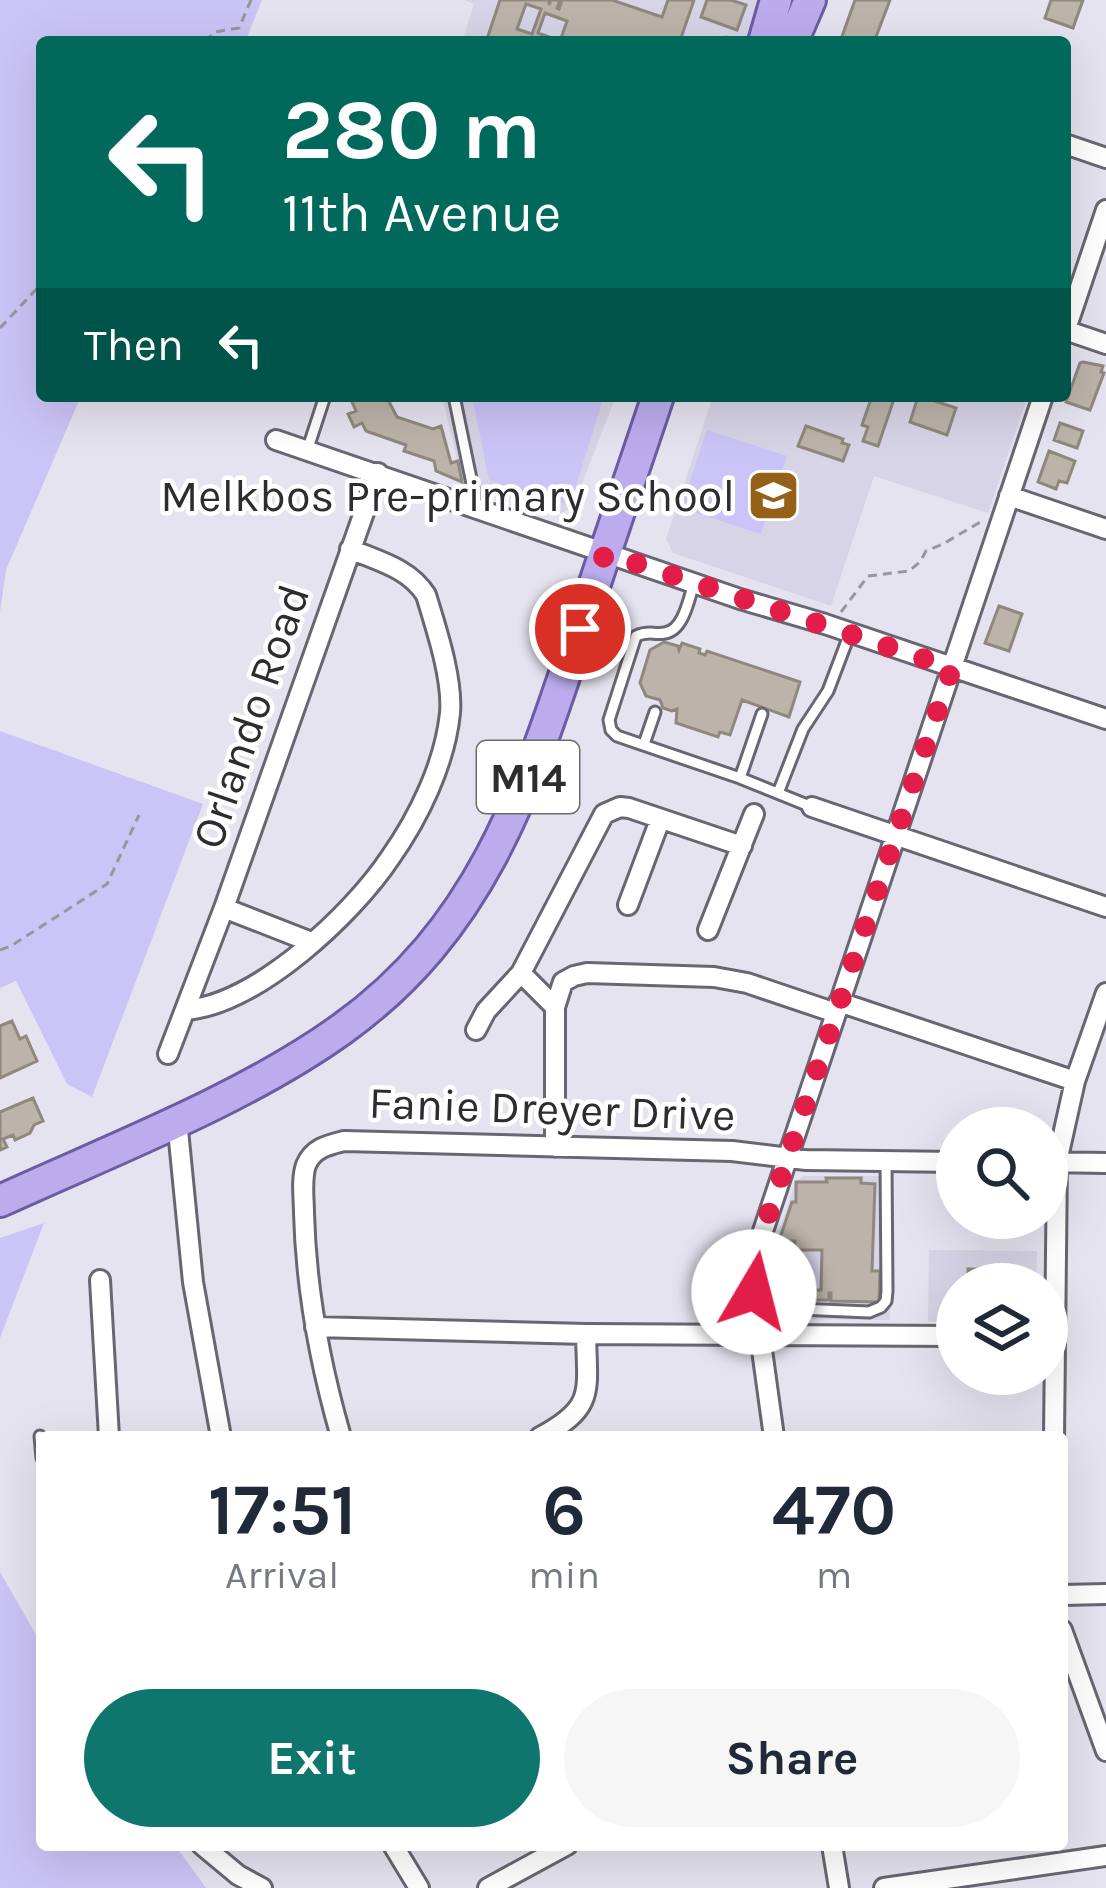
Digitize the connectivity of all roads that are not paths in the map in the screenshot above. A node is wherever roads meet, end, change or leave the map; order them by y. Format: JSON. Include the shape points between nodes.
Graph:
{"nodes":[{"id":1,"x":780,"y":0,"type":"edge"},
{"id":2,"x":797,"y":0,"type":"edge"},
{"id":3,"x":810,"y":0,"type":"edge"},
{"id":4,"x":768,"y":36,"type":"edge"},
{"id":5,"x":789,"y":36,"type":"edge"},
{"id":6,"x":791,"y":36,"type":"edge"},
{"id":7,"x":1071,"y":146,"type":"edge"},
{"id":8,"x":1106,"y":158,"type":"edge"},
{"id":9,"x":1106,"y":211,"type":"edge"},
{"id":10,"x":1071,"y":313,"type":"edge"},
{"id":11,"x":1071,"y":333,"type":"edge"},
{"id":12,"x":1106,"y":344,"type":"edge"},
{"id":13,"x":323,"y":402,"type":"edge"},
{"id":14,"x":455,"y":402,"type":"edge"},
{"id":15,"x":656,"y":402,"type":"edge"},
{"id":16,"x":1041,"y":402,"type":"edge"},
{"id":17,"x":276,"y":440,"type":"dead end"},
{"id":18,"x":307,"y":451,"type":"junction"},
{"id":19,"x":378,"y":473,"type":"junction"},
{"id":20,"x":1010,"y":496,"type":"junction"},
{"id":21,"x":477,"y":508,"type":"junction"},
{"id":22,"x":1106,"y":529,"type":"edge"},
{"id":23,"x":350,"y":549,"type":"junction"},
{"id":24,"x":605,"y":553,"type":"junction"},
{"id":25,"x":694,"y":583,"type":"junction"},
{"id":26,"x":850,"y":633,"type":"junction"},
{"id":27,"x":952,"y":668,"type":"junction"},
{"id":28,"x":655,"y":712,"type":"dead end"},
{"id":29,"x":762,"y":714,"type":"dead end"},
{"id":30,"x":1106,"y":719,"type":"edge"},
{"id":31,"x":644,"y":744,"type":"junction"},
{"id":32,"x":740,"y":778,"type":"junction"},
{"id":33,"x":778,"y":794,"type":"junction"},
{"id":34,"x":812,"y":807,"type":"joint"},
{"id":35,"x":754,"y":814,"type":"dead end"},
{"id":36,"x":660,"y":820,"type":"junction"},
{"id":37,"x":896,"y":835,"type":"junction"},
{"id":38,"x":742,"y":846,"type":"junction"},
{"id":39,"x":628,"y":905,"type":"dead end"},
{"id":40,"x":1106,"y":907,"type":"edge"},
{"id":41,"x":224,"y":908,"type":"junction"},
{"id":42,"x":708,"y":930,"type":"dead end"},
{"id":43,"x":311,"y":942,"type":"junction"},
{"id":44,"x":521,"y":973,"type":"junction"},
{"id":45,"x":1106,"y":993,"type":"edge"},
{"id":46,"x":555,"y":1007,"type":"junction"},
{"id":47,"x":837,"y":1008,"type":"junction"},
{"id":48,"x":186,"y":1010,"type":"junction"},
{"id":49,"x":476,"y":1030,"type":"dead end"},
{"id":50,"x":168,"y":1054,"type":"dead end"},
{"id":51,"x":1075,"y":1082,"type":"junction"},
{"id":52,"x":1068,"y":1107,"type":"edge"},
{"id":53,"x":178,"y":1120,"type":"junction"},
{"id":54,"x":555,"y":1148,"type":"junction"},
{"id":55,"x":788,"y":1156,"type":"junction"},
{"id":56,"x":886,"y":1161,"type":"junction"},
{"id":57,"x":936,"y":1162,"type":"edge"},
{"id":58,"x":1068,"y":1162,"type":"edge"},
{"id":59,"x":1106,"y":1163,"type":"edge"},
{"id":60,"x":0,"y":1201,"type":"edge"},
{"id":61,"x":785,"y":1278,"type":"dead end"},
{"id":62,"x":100,"y":1280,"type":"dead end"},
{"id":63,"x":315,"y":1327,"type":"junction"},
{"id":64,"x":586,"y":1334,"type":"junction"},
{"id":65,"x":759,"y":1334,"type":"junction"},
{"id":66,"x":936,"y":1336,"type":"edge"},
{"id":67,"x":1053,"y":1395,"type":"edge"},
{"id":68,"x":109,"y":1431,"type":"edge"},
{"id":69,"x":220,"y":1431,"type":"edge"},
{"id":70,"x":339,"y":1431,"type":"edge"},
{"id":71,"x":549,"y":1431,"type":"edge"},
{"id":72,"x":773,"y":1431,"type":"edge"},
{"id":73,"x":1054,"y":1431,"type":"edge"},
{"id":74,"x":1106,"y":1594,"type":"edge"},
{"id":75,"x":1068,"y":1595,"type":"edge"},
{"id":76,"x":1071,"y":1686,"type":"edge"},
{"id":77,"x":1106,"y":1751,"type":"edge"},
{"id":78,"x":209,"y":1851,"type":"edge"},
{"id":79,"x":397,"y":1851,"type":"edge"},
{"id":80,"x":556,"y":1851,"type":"edge"},
{"id":81,"x":833,"y":1851,"type":"edge"},
{"id":82,"x":1106,"y":1856,"type":"edge"},
{"id":83,"x":262,"y":1888,"type":"edge"},
{"id":84,"x":419,"y":1888,"type":"edge"},
{"id":85,"x":488,"y":1888,"type":"edge"},
{"id":86,"x":838,"y":1888,"type":"edge"},
{"id":87,"x":884,"y":1888,"type":"edge"}],
"edges":[{"from":1,"to":4,"type":"main road"},
{"from":2,"to":5,"type":"lane"},
{"from":3,"to":6,"type":"main road"},
{"from":7,"to":8,"type":"street"},
{"from":9,"to":10,"type":"street"},
{"from":11,"to":12,"type":"street"},
{"from":13,"to":18,"type":"lane"},
{"from":14,"to":21,"type":"lane"},
{"from":15,"to":24,"type":"main road","number":"M14"},
{"from":16,"to":20,"type":"street"},
{"from":17,"to":18,"type":"street"},
{"from":18,"to":19,"type":"street"},
{"from":19,"to":21,"type":"street"},
{"from":19,"to":23,"type":"street","name":"Orlando Road"},
{"from":20,"to":22,"type":"street"},
{"from":20,"to":27,"type":"street"},
{"from":21,"to":24,"type":"street"},
{"from":23,"to":41,"type":"street","name":"Orlando Road"},
{"from":23,"to":43,"type":"street","name":"Orlando Road","via":[[418,582],[451,708],[429,787],[398,846]]},
{"from":24,"to":25,"type":"street"},
{"from":24,"to":53,"type":"main road","number":"M14","via":[[541,747],[471,895],[418,961],[346,1026]]},
{"from":25,"to":26,"type":"street"},
{"from":25,"to":31,"type":"lane","via":[[674,629],[642,632],[632,644],[609,725]]},
{"from":26,"to":27,"type":"street"},
{"from":26,"to":33,"type":"lane"},
{"from":27,"to":30,"type":"street"},
{"from":27,"to":37,"type":"street"},
{"from":28,"to":31,"type":"lane"},
{"from":29,"to":32,"type":"lane"},
{"from":31,"to":32,"type":"lane"},
{"from":32,"to":33,"type":"lane"},
{"from":33,"to":34,"type":"lane"},
{"from":34,"to":37,"type":"street"},
{"from":35,"to":38,"type":"street"},
{"from":36,"to":38,"type":"street"},
{"from":36,"to":39,"type":"street"},
{"from":36,"to":44,"type":"street","via":[[620,807],[604,814]]},
{"from":37,"to":40,"type":"street"},
{"from":37,"to":47,"type":"street"},
{"from":38,"to":42,"type":"street"},
{"from":41,"to":43,"type":"street","name":"Orlando Road"},
{"from":41,"to":48,"type":"street","name":"Orlando Road"},
{"from":43,"to":48,"type":"street","name":"Orlando Road","via":[[268,977]]},
{"from":44,"to":46,"type":"street"},
{"from":44,"to":49,"type":"street"},
{"from":45,"to":51,"type":"street"},
{"from":46,"to":47,"type":"street","via":[[563,982],[587,974],[715,977]]},
{"from":46,"to":54,"type":"street"},
{"from":47,"to":51,"type":"street"},
{"from":47,"to":55,"type":"street"},
{"from":48,"to":50,"type":"street","name":"Orlando Road"},
{"from":51,"to":52,"type":"street"},
{"from":53,"to":60,"type":"main road","number":"M14"},
{"from":53,"to":69,"type":"street","via":[[193,1282]]},
{"from":54,"to":55,"type":"street","name":"Fanie Dreyer Drive"},
{"from":54,"to":63,"type":"street","name":"Fanie Dreyer Drive","via":[[344,1141],[316,1150],[304,1180]]},
{"from":55,"to":56,"type":"street","name":"Fanie Dreyer Drive"},
{"from":55,"to":65,"type":"street","via":[[757,1249]]},
{"from":56,"to":57,"type":"street","name":"Fanie Dreyer Drive"},
{"from":56,"to":61,"type":"lane","via":[[881,1307],[798,1309],[786,1298]]},
{"from":58,"to":59,"type":"street"},
{"from":62,"to":68,"type":"street"},
{"from":63,"to":64,"type":"street"},
{"from":63,"to":70,"type":"street"},
{"from":64,"to":65,"type":"street"},
{"from":64,"to":71,"type":"street","via":[[584,1401]]},
{"from":65,"to":66,"type":"street"},
{"from":65,"to":72,"type":"street"},
{"from":67,"to":73,"type":"street"},
{"from":74,"to":75,"type":"street"},
{"from":76,"to":77,"type":"street"},
{"from":78,"to":83,"type":"street"},
{"from":79,"to":84,"type":"street"},
{"from":80,"to":85,"type":"street"},
{"from":81,"to":86,"type":"street"},
{"from":82,"to":87,"type":"street"}]}
